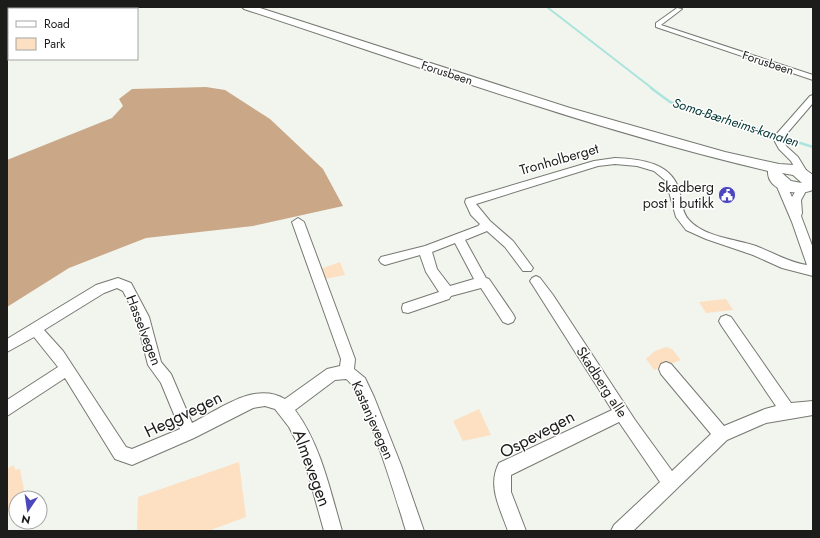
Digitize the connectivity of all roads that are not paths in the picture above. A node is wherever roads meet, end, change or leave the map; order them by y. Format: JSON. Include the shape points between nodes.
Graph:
{"nodes":[{"id":1,"x":247,"y":7,"type":"edge"},
{"id":2,"x":679,"y":9,"type":"dead end"},
{"id":3,"x":813,"y":78,"type":"edge"},
{"id":4,"x":813,"y":98,"type":"edge"},
{"id":5,"x":784,"y":149,"type":"junction"},
{"id":6,"x":780,"y":175,"type":"junction"},
{"id":7,"x":807,"y":183,"type":"edge"},
{"id":8,"x":298,"y":222,"type":"dead end"},
{"id":9,"x":798,"y":222,"type":"junction"},
{"id":10,"x":486,"y":224,"type":"junction"},
{"id":11,"x":458,"y":237,"type":"junction"},
{"id":12,"x":426,"y":250,"type":"junction"},
{"id":13,"x":385,"y":260,"type":"dead end"},
{"id":14,"x":813,"y":265,"type":"edge"},
{"id":15,"x":527,"y":268,"type":"dead end"},
{"id":16,"x":813,"y":271,"type":"edge"},
{"id":17,"x":536,"y":280,"type":"dead end"},
{"id":18,"x":480,"y":282,"type":"junction"},
{"id":19,"x":447,"y":292,"type":"junction"},
{"id":20,"x":408,"y":308,"type":"dead end"},
{"id":21,"x":508,"y":318,"type":"dead end"},
{"id":22,"x":726,"y":321,"type":"dead end"},
{"id":23,"x":35,"y":329,"type":"junction"},
{"id":24,"x":7,"y":346,"type":"edge"},
{"id":25,"x":66,"y":369,"type":"junction"},
{"id":26,"x":666,"y":369,"type":"dead end"},
{"id":27,"x":347,"y":372,"type":"junction"},
{"id":28,"x":285,"y":408,"type":"junction"},
{"id":29,"x":813,"y":408,"type":"edge"},
{"id":30,"x":7,"y":409,"type":"edge"},
{"id":31,"x":788,"y":411,"type":"junction"},
{"id":32,"x":622,"y":413,"type":"junction"},
{"id":33,"x":189,"y":433,"type":"junction"},
{"id":34,"x":722,"y":435,"type":"junction"},
{"id":35,"x":672,"y":482,"type":"junction"},
{"id":36,"x":333,"y":531,"type":"edge"},
{"id":37,"x":415,"y":531,"type":"edge"},
{"id":38,"x":517,"y":531,"type":"edge"},
{"id":39,"x":620,"y":531,"type":"edge"}],
"edges":[{"from":1,"to":6,"type":"main road","name":"Forusbeen","via":[[505,93],[758,172]]},
{"from":2,"to":3,"type":"street","name":"Forusbeen","via":[[658,26]]},
{"from":4,"to":5,"type":"street","via":[[778,138]]},
{"from":5,"to":6,"type":"street","via":[[786,163]]},
{"from":5,"to":7,"type":"street","via":[[795,159]]},
{"from":6,"to":7,"type":"main road","name":"Forusbeen","via":[[795,188]]},
{"from":6,"to":9,"type":"street"},
{"from":7,"to":9,"type":"street","via":[[796,200]]},
{"from":8,"to":27,"type":"street","name":"Kastanjevegen","via":[[348,359]]},
{"from":9,"to":14,"type":"street"},
{"from":10,"to":11,"type":"street","via":[[474,233]]},
{"from":10,"to":15,"type":"street","name":"Tronholberget","via":[[509,244]]},
{"from":10,"to":16,"type":"street","name":"Tronholberget","via":[[470,202],[597,163],[623,160],[656,168],[666,174],[672,182],[679,215],[689,227],[763,253],[786,265]]},
{"from":11,"to":12,"type":"street"},
{"from":11,"to":18,"type":"street","via":[[480,276]]},
{"from":12,"to":13,"type":"street"},
{"from":12,"to":19,"type":"street","via":[[426,258]]},
{"from":17,"to":32,"type":"street","name":"Skadberg alle"},
{"from":18,"to":19,"type":"street"},
{"from":18,"to":21,"type":"street","via":[[485,283]]},
{"from":19,"to":20,"type":"street","via":[[445,295]]},
{"from":22,"to":31,"type":"street"},
{"from":23,"to":24,"type":"street","name":"Hasselvegen"},
{"from":23,"to":25,"type":"street","name":"Heggvegen","via":[[58,354]]},
{"from":23,"to":33,"type":"street","name":"Hasselvegen","via":[[100,289],[110,284],[123,284],[138,307],[155,365],[166,379]]},
{"from":25,"to":30,"type":"street"},
{"from":25,"to":33,"type":"street","name":"Heggvegen","via":[[121,453],[132,457],[138,456]]},
{"from":26,"to":34,"type":"street"},
{"from":27,"to":28,"type":"street","via":[[332,374]]},
{"from":27,"to":37,"type":"street","name":"Kastanjevegen","via":[[360,383],[369,402]]},
{"from":28,"to":33,"type":"street","name":"Heggvegen","via":[[272,400],[258,399]]},
{"from":28,"to":36,"type":"street","name":"Almevegen","via":[[297,425],[320,480]]},
{"from":29,"to":31,"type":"street"},
{"from":31,"to":34,"type":"street","via":[[765,416]]},
{"from":32,"to":35,"type":"street","name":"Skadberg alle","via":[[659,468]]},
{"from":32,"to":38,"type":"street","name":"Ospevegen","via":[[505,469],[502,475],[503,492]]},
{"from":34,"to":35,"type":"street"},
{"from":35,"to":39,"type":"street"}]}
